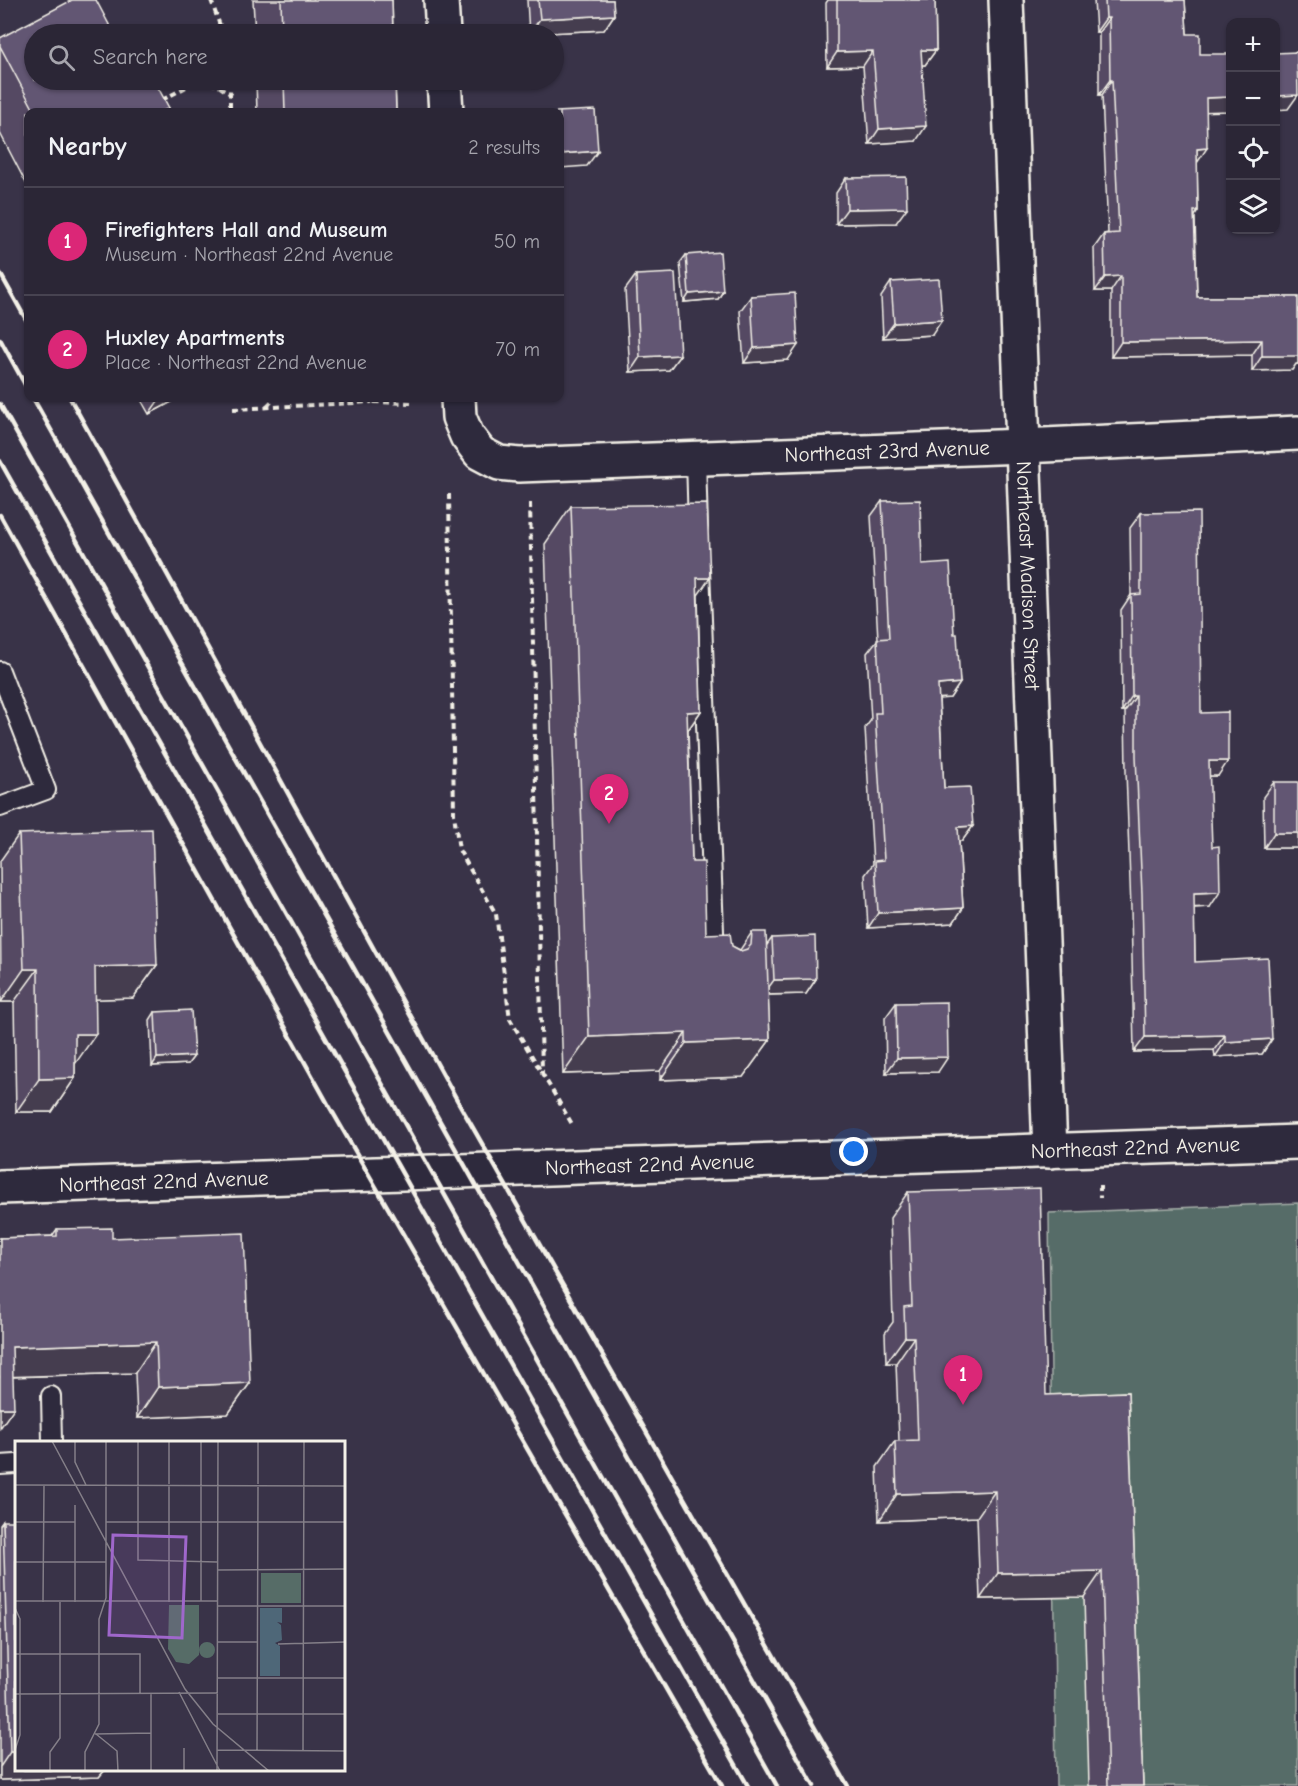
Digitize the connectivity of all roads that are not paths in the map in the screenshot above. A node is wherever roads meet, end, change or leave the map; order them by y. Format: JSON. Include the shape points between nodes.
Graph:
{"nodes":[{"id":1,"x":441,"y":0,"type":"edge"},
{"id":2,"x":1006,"y":0,"type":"edge"},
{"id":3,"x":442,"y":24,"type":"edge"},
{"id":4,"x":445,"y":90,"type":"edge"},
{"id":5,"x":446,"y":108,"type":"edge"},
{"id":6,"x":458,"y":402,"type":"edge"},
{"id":7,"x":1298,"y":433,"type":"edge"},
{"id":8,"x":1023,"y":446,"type":"junction"},
{"id":9,"x":696,"y":458,"type":"junction"},
{"id":10,"x":0,"y":671,"type":"edge"},
{"id":11,"x":0,"y":807,"type":"edge"},
{"id":12,"x":715,"y":977,"type":"edge"},
{"id":13,"x":1298,"y":1142,"type":"edge"},
{"id":14,"x":1050,"y":1151,"type":"junction"},
{"id":15,"x":0,"y":1187,"type":"edge"},
{"id":16,"x":51,"y":1396,"type":"dead end"},
{"id":17,"x":52,"y":1441,"type":"edge"},
{"id":18,"x":15,"y":1464,"type":"edge"},
{"id":19,"x":0,"y":1465,"type":"edge"}],
"edges":[{"from":1,"to":3,"type":"street"},
{"from":2,"to":8,"type":"street","name":"Northeast Madison Street"},
{"from":4,"to":5,"type":"street"},
{"from":6,"to":9,"type":"street","name":"Northeast 23rd Avenue","via":[[467,436],[480,453],[499,463]]},
{"from":7,"to":8,"type":"street","name":"Northeast 23rd Avenue"},
{"from":8,"to":9,"type":"street","name":"Northeast 23rd Avenue"},
{"from":8,"to":14,"type":"street","name":"Northeast Madison Street"},
{"from":9,"to":12,"type":"lane"},
{"from":10,"to":11,"type":"lane","via":[[46,790]]},
{"from":13,"to":14,"type":"street","name":"Northeast 22nd Avenue"},
{"from":14,"to":15,"type":"street","name":"Northeast 22nd Avenue"},
{"from":16,"to":17,"type":"lane"},
{"from":18,"to":19,"type":"lane"}]}
